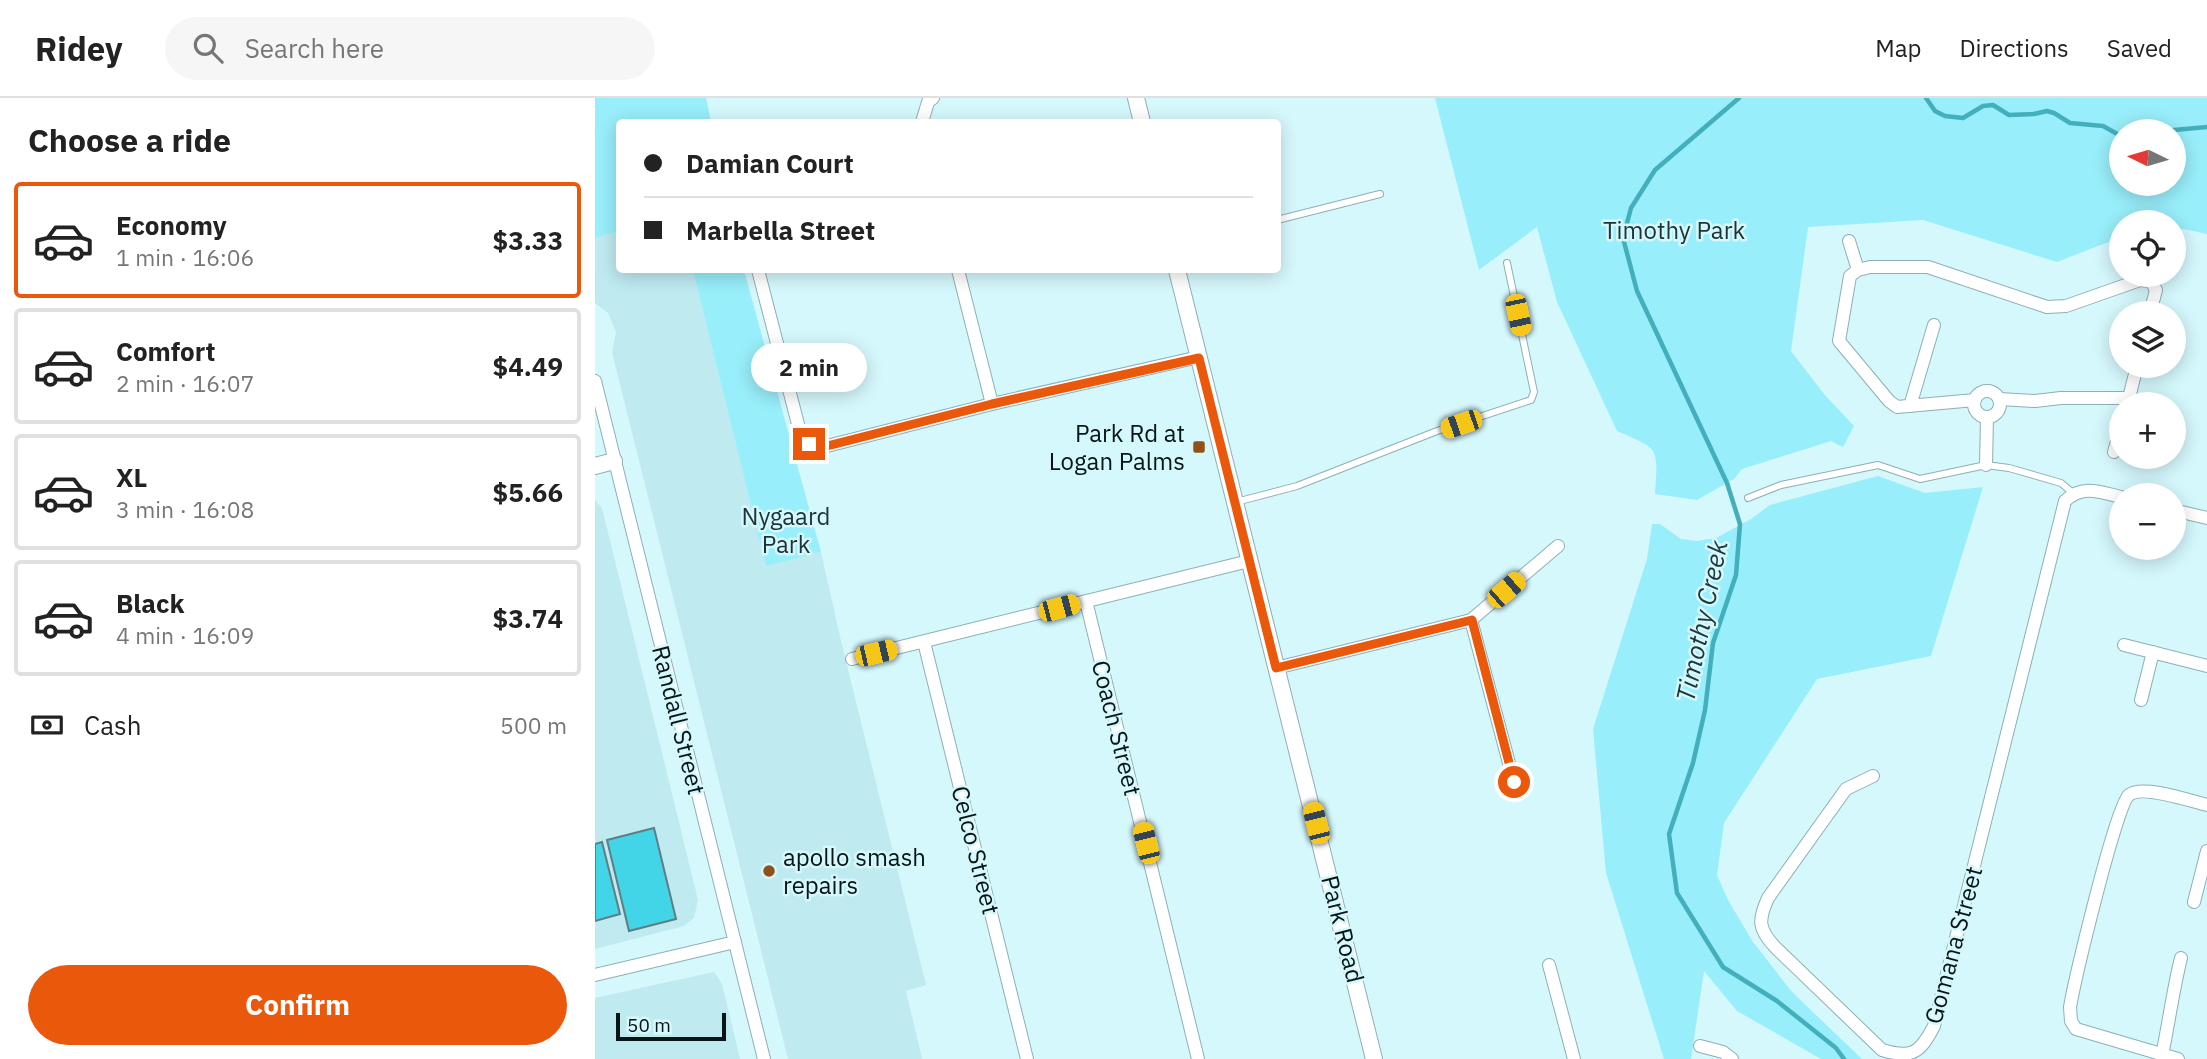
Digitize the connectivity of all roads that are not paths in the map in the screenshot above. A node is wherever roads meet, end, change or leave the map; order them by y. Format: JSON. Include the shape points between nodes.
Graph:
{"nodes":[{"id":1,"x":933,"y":98,"type":"edge"},
{"id":2,"x":1136,"y":98,"type":"edge"},
{"id":3,"x":923,"y":119,"type":"edge"},
{"id":4,"x":1141,"y":119,"type":"edge"},
{"id":5,"x":1380,"y":194,"type":"dead end"},
{"id":6,"x":1281,"y":219,"type":"edge"},
{"id":7,"x":1849,"y":240,"type":"dead end"},
{"id":8,"x":1507,"y":263,"type":"dead end"},
{"id":9,"x":1858,"y":270,"type":"junction"},
{"id":10,"x":759,"y":273,"type":"edge"},
{"id":11,"x":959,"y":273,"type":"edge"},
{"id":12,"x":1179,"y":273,"type":"edge"},
{"id":13,"x":2120,"y":287,"type":"edge"},
{"id":14,"x":1934,"y":325,"type":"dead end"},
{"id":15,"x":1199,"y":358,"type":"junction"},
{"id":16,"x":595,"y":381,"type":"edge"},
{"id":17,"x":1999,"y":399,"type":"junction"},
{"id":18,"x":1975,"y":400,"type":"junction"},
{"id":19,"x":2109,"y":400,"type":"edge"},
{"id":20,"x":992,"y":404,"type":"junction"},
{"id":21,"x":1910,"y":406,"type":"junction"},
{"id":22,"x":1987,"y":417,"type":"junction"},
{"id":23,"x":614,"y":461,"type":"junction"},
{"id":24,"x":1986,"y":465,"type":"junction"},
{"id":25,"x":595,"y":466,"type":"edge"},
{"id":26,"x":2073,"y":493,"type":"junction"},
{"id":27,"x":2109,"y":494,"type":"edge"},
{"id":28,"x":1748,"y":498,"type":"dead end"},
{"id":29,"x":1236,"y":502,"type":"junction"},
{"id":30,"x":2186,"y":513,"type":"edge"},
{"id":31,"x":2207,"y":518,"type":"edge"},
{"id":32,"x":1558,"y":546,"type":"dead end"},
{"id":33,"x":1249,"y":561,"type":"junction"},
{"id":34,"x":1086,"y":601,"type":"junction"},
{"id":35,"x":1472,"y":620,"type":"junction"},
{"id":36,"x":924,"y":642,"type":"junction"},
{"id":37,"x":2124,"y":645,"type":"dead end"},
{"id":38,"x":2153,"y":652,"type":"junction"},
{"id":39,"x":852,"y":659,"type":"dead end"},
{"id":40,"x":2207,"y":666,"type":"edge"},
{"id":41,"x":1276,"y":668,"type":"junction"},
{"id":42,"x":2141,"y":700,"type":"dead end"},
{"id":43,"x":1873,"y":776,"type":"dead end"},
{"id":44,"x":1514,"y":782,"type":"dead end"},
{"id":45,"x":2207,"y":805,"type":"edge"},
{"id":46,"x":2207,"y":851,"type":"edge"},
{"id":47,"x":2194,"y":902,"type":"dead end"},
{"id":48,"x":735,"y":942,"type":"junction"},
{"id":49,"x":2181,"y":958,"type":"dead end"},
{"id":50,"x":1549,"y":965,"type":"dead end"},
{"id":51,"x":595,"y":975,"type":"edge"},
{"id":52,"x":1700,"y":1046,"type":"dead end"},
{"id":53,"x":2162,"y":1055,"type":"junction"},
{"id":54,"x":764,"y":1059,"type":"edge"},
{"id":55,"x":1027,"y":1059,"type":"edge"},
{"id":56,"x":1198,"y":1059,"type":"edge"},
{"id":57,"x":1374,"y":1059,"type":"edge"},
{"id":58,"x":1574,"y":1059,"type":"edge"},
{"id":59,"x":1732,"y":1059,"type":"edge"},
{"id":60,"x":2178,"y":1059,"type":"edge"}],
"edges":[{"from":1,"to":3,"type":"street"},
{"from":2,"to":4,"type":"street"},
{"from":5,"to":6,"type":"lane"},
{"from":7,"to":9,"type":"street"},
{"from":8,"to":29,"type":"lane","via":[[1534,392],[1531,400],[1297,486]]},
{"from":9,"to":13,"type":"street","via":[[1928,267],[2047,307],[2066,306]]},
{"from":9,"to":21,"type":"street","via":[[1850,276],[1839,341],[1889,401],[1897,407]]},
{"from":10,"to":20,"type":"street","via":[[799,428],[809,444],[827,446]]},
{"from":11,"to":20,"type":"street"},
{"from":12,"to":15,"type":"street","name":"Park Road"},
{"from":14,"to":21,"type":"street"},
{"from":15,"to":20,"type":"street"},
{"from":15,"to":29,"type":"street","name":"Park Road"},
{"from":16,"to":23,"type":"street","name":"Randall Street"},
{"from":17,"to":18,"type":"street","via":[[1989,391]]},
{"from":17,"to":19,"type":"street"},
{"from":17,"to":22,"type":"street","via":[[1998,411]]},
{"from":18,"to":21,"type":"street"},
{"from":18,"to":22,"type":"street","via":[[1976,412]]},
{"from":22,"to":24,"type":"street"},
{"from":23,"to":25,"type":"street"},
{"from":23,"to":48,"type":"street","name":"Randall Street"},
{"from":24,"to":26,"type":"lane","via":[[2061,483]]},
{"from":24,"to":28,"type":"lane","via":[[1920,479],[1878,466],[1781,485]]},
{"from":26,"to":27,"type":"street"},
{"from":26,"to":43,"type":"street","name":"Gomana Street","via":[[2065,501],[1934,1026],[1914,1053],[1897,1056],[1882,1050],[1775,947],[1764,935],[1760,916],[1846,789]]},
{"from":29,"to":33,"type":"street","name":"Park Road"},
{"from":30,"to":31,"type":"street"},
{"from":32,"to":35,"type":"street"},
{"from":33,"to":34,"type":"street"},
{"from":33,"to":41,"type":"street","name":"Park Road"},
{"from":34,"to":36,"type":"street"},
{"from":34,"to":56,"type":"street","name":"Coach Street"},
{"from":35,"to":41,"type":"street"},
{"from":35,"to":44,"type":"street"},
{"from":36,"to":39,"type":"street"},
{"from":36,"to":55,"type":"street","name":"Celco Street"},
{"from":37,"to":38,"type":"street"},
{"from":38,"to":40,"type":"street"},
{"from":38,"to":42,"type":"street"},
{"from":41,"to":57,"type":"street","name":"Park Road"},
{"from":45,"to":53,"type":"street","via":[[2149,791],[2129,795],[2123,803],[2070,1007],[2076,1029]]},
{"from":46,"to":47,"type":"street"},
{"from":48,"to":51,"type":"street"},
{"from":48,"to":54,"type":"street","name":"Randall Street"},
{"from":49,"to":53,"type":"street"},
{"from":50,"to":58,"type":"street"},
{"from":52,"to":59,"type":"street"},
{"from":53,"to":60,"type":"street"}]}
